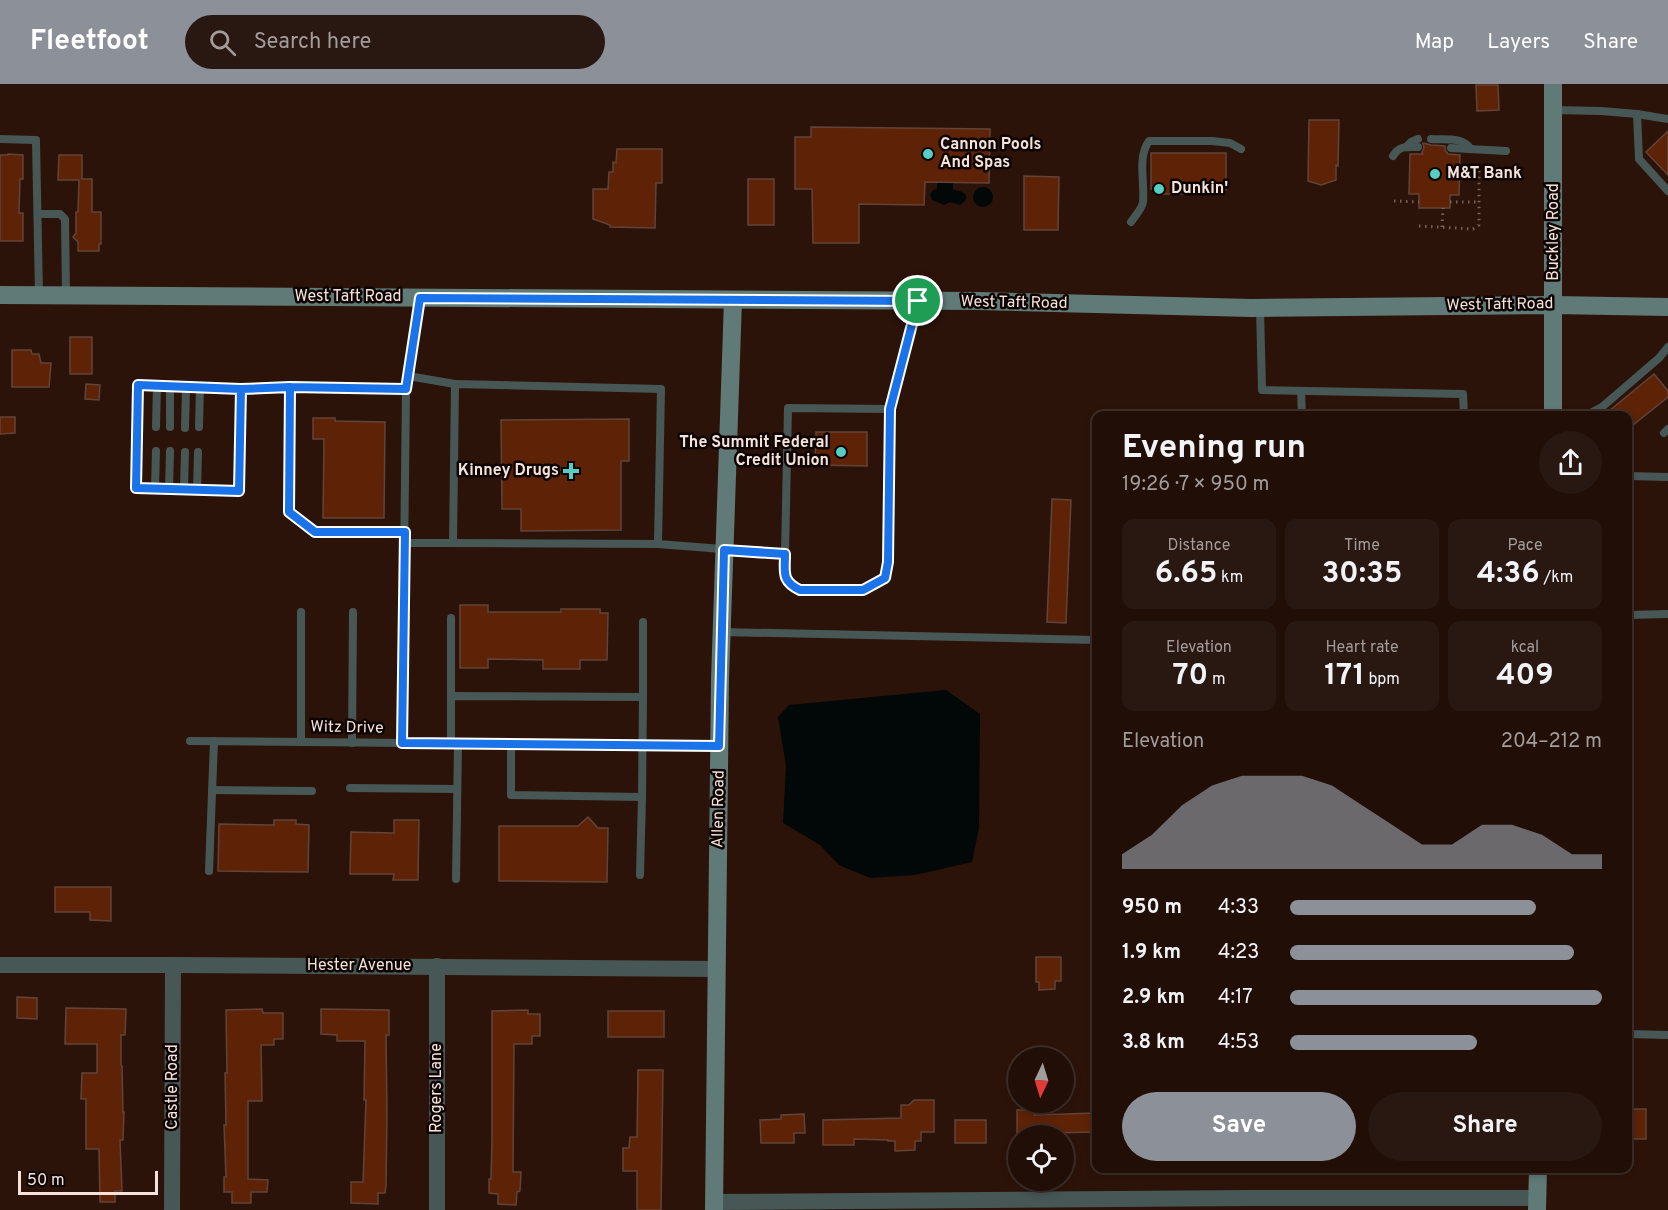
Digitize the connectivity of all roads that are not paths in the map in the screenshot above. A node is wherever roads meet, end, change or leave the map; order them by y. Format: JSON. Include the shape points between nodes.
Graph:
{"nodes":[{"id":1,"x":1553,"y":84,"type":"edge"},
{"id":2,"x":1553,"y":110,"type":"junction"},
{"id":3,"x":1637,"y":114,"type":"junction"},
{"id":4,"x":1668,"y":119,"type":"edge"},
{"id":5,"x":0,"y":139,"type":"edge"},
{"id":6,"x":1431,"y":139,"type":"dead end"},
{"id":7,"x":1418,"y":143,"type":"dead end"},
{"id":8,"x":1451,"y":148,"type":"dead end"},
{"id":9,"x":1241,"y":149,"type":"dead end"},
{"id":10,"x":1471,"y":149,"type":"junction"},
{"id":11,"x":1506,"y":151,"type":"dead end"},
{"id":12,"x":1393,"y":156,"type":"dead end"},
{"id":13,"x":1663,"y":170,"type":"dead end"},
{"id":14,"x":1656,"y":177,"type":"junction"},
{"id":15,"x":1668,"y":191,"type":"edge"},
{"id":16,"x":38,"y":214,"type":"junction"},
{"id":17,"x":1131,"y":222,"type":"dead end"},
{"id":18,"x":0,"y":295,"type":"edge"},
{"id":19,"x":39,"y":295,"type":"junction"},
{"id":20,"x":66,"y":296,"type":"junction"},
{"id":21,"x":420,"y":298,"type":"junction"},
{"id":22,"x":733,"y":300,"type":"junction"},
{"id":23,"x":918,"y":301,"type":"junction"},
{"id":24,"x":1554,"y":305,"type":"junction"},
{"id":25,"x":1668,"y":307,"type":"edge"},
{"id":26,"x":1260,"y":308,"type":"junction"},
{"id":27,"x":1668,"y":347,"type":"edge"},
{"id":28,"x":408,"y":376,"type":"junction"},
{"id":29,"x":455,"y":384,"type":"junction"},
{"id":30,"x":157,"y":386,"type":"junction"},
{"id":31,"x":170,"y":386,"type":"junction"},
{"id":32,"x":186,"y":387,"type":"junction"},
{"id":33,"x":200,"y":387,"type":"junction"},
{"id":34,"x":290,"y":387,"type":"junction"},
{"id":35,"x":241,"y":389,"type":"junction"},
{"id":36,"x":406,"y":389,"type":"junction"},
{"id":37,"x":1301,"y":391,"type":"junction"},
{"id":38,"x":890,"y":409,"type":"junction"},
{"id":39,"x":1302,"y":411,"type":"edge"},
{"id":40,"x":1464,"y":411,"type":"edge"},
{"id":41,"x":1553,"y":411,"type":"edge"},
{"id":42,"x":1594,"y":411,"type":"edge"},
{"id":43,"x":156,"y":427,"type":"dead end"},
{"id":44,"x":199,"y":427,"type":"dead end"},
{"id":45,"x":170,"y":428,"type":"dead end"},
{"id":46,"x":186,"y":428,"type":"dead end"},
{"id":47,"x":156,"y":451,"type":"dead end"},
{"id":48,"x":170,"y":451,"type":"dead end"},
{"id":49,"x":185,"y":452,"type":"dead end"},
{"id":50,"x":198,"y":452,"type":"dead end"},
{"id":51,"x":1632,"y":477,"type":"edge"},
{"id":52,"x":1668,"y":477,"type":"edge"},
{"id":53,"x":155,"y":488,"type":"junction"},
{"id":54,"x":169,"y":489,"type":"junction"},
{"id":55,"x":184,"y":489,"type":"junction"},
{"id":56,"x":197,"y":489,"type":"junction"},
{"id":57,"x":405,"y":532,"type":"junction"},
{"id":58,"x":405,"y":543,"type":"junction"},
{"id":59,"x":453,"y":543,"type":"junction"},
{"id":60,"x":658,"y":544,"type":"junction"},
{"id":61,"x":724,"y":550,"type":"junction"},
{"id":62,"x":785,"y":554,"type":"junction"},
{"id":63,"x":301,"y":612,"type":"dead end"},
{"id":64,"x":353,"y":612,"type":"dead end"},
{"id":65,"x":1668,"y":614,"type":"edge"},
{"id":66,"x":1632,"y":615,"type":"edge"},
{"id":67,"x":451,"y":618,"type":"dead end"},
{"id":68,"x":643,"y":622,"type":"dead end"},
{"id":69,"x":722,"y":632,"type":"junction"},
{"id":70,"x":1092,"y":640,"type":"edge"},
{"id":71,"x":451,"y":696,"type":"junction"},
{"id":72,"x":643,"y":697,"type":"junction"},
{"id":73,"x":190,"y":741,"type":"dead end"},
{"id":74,"x":214,"y":741,"type":"junction"},
{"id":75,"x":301,"y":742,"type":"junction"},
{"id":76,"x":351,"y":743,"type":"junction"},
{"id":77,"x":402,"y":743,"type":"junction"},
{"id":78,"x":454,"y":743,"type":"junction"},
{"id":79,"x":511,"y":744,"type":"junction"},
{"id":80,"x":643,"y":745,"type":"junction"},
{"id":81,"x":719,"y":746,"type":"junction"},
{"id":82,"x":350,"y":788,"type":"dead end"},
{"id":83,"x":457,"y":789,"type":"junction"},
{"id":84,"x":212,"y":790,"type":"junction"},
{"id":85,"x":312,"y":791,"type":"dead end"},
{"id":86,"x":642,"y":797,"type":"junction"},
{"id":87,"x":209,"y":871,"type":"dead end"},
{"id":88,"x":640,"y":875,"type":"dead end"},
{"id":89,"x":456,"y":879,"type":"dead end"},
{"id":90,"x":0,"y":965,"type":"edge"},
{"id":91,"x":174,"y":965,"type":"junction"},
{"id":92,"x":437,"y":966,"type":"junction"},
{"id":93,"x":717,"y":969,"type":"junction"},
{"id":94,"x":1632,"y":1034,"type":"edge"},
{"id":95,"x":1668,"y":1035,"type":"edge"},
{"id":96,"x":1538,"y":1173,"type":"edge"},
{"id":97,"x":1537,"y":1204,"type":"edge"},
{"id":98,"x":714,"y":1206,"type":"edge"},
{"id":99,"x":172,"y":1210,"type":"edge"},
{"id":100,"x":437,"y":1210,"type":"edge"}],
"edges":[{"from":1,"to":2,"type":"main road","name":"Buckley Road"},
{"from":2,"to":3,"type":"lane"},
{"from":2,"to":24,"type":"main road","name":"Buckley Road"},
{"from":3,"to":4,"type":"lane"},
{"from":3,"to":14,"type":"lane","via":[[1639,159]]},
{"from":5,"to":16,"type":"lane","via":[[36,140]]},
{"from":6,"to":10,"type":"lane","via":[[1464,142]]},
{"from":7,"to":12,"type":"lane","via":[[1401,147]]},
{"from":8,"to":10,"type":"lane"},
{"from":9,"to":17,"type":"lane","via":[[1212,141],[1149,141],[1144,148],[1143,204]]},
{"from":10,"to":11,"type":"lane"},
{"from":13,"to":14,"type":"lane"},
{"from":14,"to":15,"type":"lane"},
{"from":16,"to":19,"type":"lane"},
{"from":16,"to":20,"type":"lane","via":[[60,214],[65,219]]},
{"from":18,"to":19,"type":"main road","name":"West Taft Road"},
{"from":19,"to":20,"type":"main road","name":"West Taft Road"},
{"from":20,"to":21,"type":"main road","name":"West Taft Road"},
{"from":21,"to":22,"type":"main road","name":"West Taft Road"},
{"from":21,"to":28,"type":"lane"},
{"from":22,"to":23,"type":"main road","name":"West Taft Road"},
{"from":22,"to":61,"type":"main road","name":"Allen Road"},
{"from":23,"to":26,"type":"main road","name":"West Taft Road"},
{"from":23,"to":38,"type":"lane"},
{"from":24,"to":25,"type":"main road","name":"West Taft Road"},
{"from":24,"to":26,"type":"main road","name":"West Taft Road"},
{"from":24,"to":41,"type":"main road","name":"Buckley Road"},
{"from":26,"to":37,"type":"lane","via":[[1262,390]]},
{"from":27,"to":42,"type":"lane"},
{"from":28,"to":29,"type":"lane"},
{"from":28,"to":36,"type":"lane"},
{"from":29,"to":59,"type":"lane"},
{"from":29,"to":60,"type":"lane","via":[[661,389]]},
{"from":30,"to":31,"type":"lane"},
{"from":30,"to":43,"type":"lane"},
{"from":30,"to":53,"type":"lane","via":[[138,385],[136,488]]},
{"from":31,"to":32,"type":"lane"},
{"from":31,"to":45,"type":"lane"},
{"from":32,"to":33,"type":"lane"},
{"from":32,"to":46,"type":"lane"},
{"from":33,"to":35,"type":"lane"},
{"from":33,"to":44,"type":"lane"},
{"from":34,"to":35,"type":"lane"},
{"from":34,"to":36,"type":"lane"},
{"from":34,"to":57,"type":"lane","via":[[289,512],[315,532]]},
{"from":35,"to":56,"type":"lane","via":[[239,491]]},
{"from":36,"to":57,"type":"lane"},
{"from":37,"to":39,"type":"lane"},
{"from":37,"to":40,"type":"lane","via":[[1463,394]]},
{"from":38,"to":62,"type":"lane","via":[[788,408]]},
{"from":38,"to":62,"type":"lane","via":[[885,578],[863,590],[800,590],[790,585],[785,576]]},
{"from":47,"to":53,"type":"lane"},
{"from":48,"to":54,"type":"lane"},
{"from":49,"to":55,"type":"lane"},
{"from":50,"to":56,"type":"lane"},
{"from":51,"to":52,"type":"lane"},
{"from":53,"to":54,"type":"lane"},
{"from":54,"to":55,"type":"lane"},
{"from":55,"to":56,"type":"lane"},
{"from":57,"to":58,"type":"lane"},
{"from":58,"to":59,"type":"lane"},
{"from":58,"to":77,"type":"lane"},
{"from":59,"to":60,"type":"lane"},
{"from":60,"to":61,"type":"lane"},
{"from":61,"to":62,"type":"lane"},
{"from":61,"to":69,"type":"main road","name":"Allen Road"},
{"from":63,"to":75,"type":"lane"},
{"from":64,"to":76,"type":"lane"},
{"from":65,"to":66,"type":"lane"},
{"from":67,"to":71,"type":"lane"},
{"from":68,"to":72,"type":"lane"},
{"from":69,"to":70,"type":"lane"},
{"from":69,"to":81,"type":"main road","name":"Allen Road"},
{"from":71,"to":72,"type":"lane"},
{"from":71,"to":78,"type":"lane"},
{"from":72,"to":80,"type":"lane"},
{"from":73,"to":74,"type":"lane","name":"Witz Drive"},
{"from":74,"to":75,"type":"lane","name":"Witz Drive"},
{"from":74,"to":84,"type":"lane"},
{"from":75,"to":76,"type":"lane","name":"Witz Drive"},
{"from":76,"to":77,"type":"lane","name":"Witz Drive"},
{"from":77,"to":78,"type":"lane","name":"Witz Drive"},
{"from":78,"to":79,"type":"lane","name":"Witz Drive"},
{"from":78,"to":83,"type":"lane"},
{"from":79,"to":80,"type":"lane","name":"Witz Drive"},
{"from":79,"to":86,"type":"lane","via":[[511,795]]},
{"from":80,"to":81,"type":"lane","name":"Witz Drive"},
{"from":80,"to":86,"type":"lane"},
{"from":81,"to":93,"type":"main road","name":"Allen Road"},
{"from":82,"to":83,"type":"lane"},
{"from":83,"to":89,"type":"lane"},
{"from":84,"to":85,"type":"lane"},
{"from":84,"to":87,"type":"lane"},
{"from":86,"to":88,"type":"lane"},
{"from":90,"to":91,"type":"street","name":"Hester Avenue"},
{"from":91,"to":92,"type":"street","name":"Hester Avenue"},
{"from":91,"to":99,"type":"street","name":"Castle Road"},
{"from":92,"to":93,"type":"street","name":"Hester Avenue"},
{"from":92,"to":100,"type":"street","name":"Rogers Lane"},
{"from":93,"to":98,"type":"main road","name":"Allen Road"},
{"from":94,"to":95,"type":"lane"},
{"from":96,"to":97,"type":"main road"},
{"from":97,"to":98,"type":"street","via":[[1237,1198]]}]}
